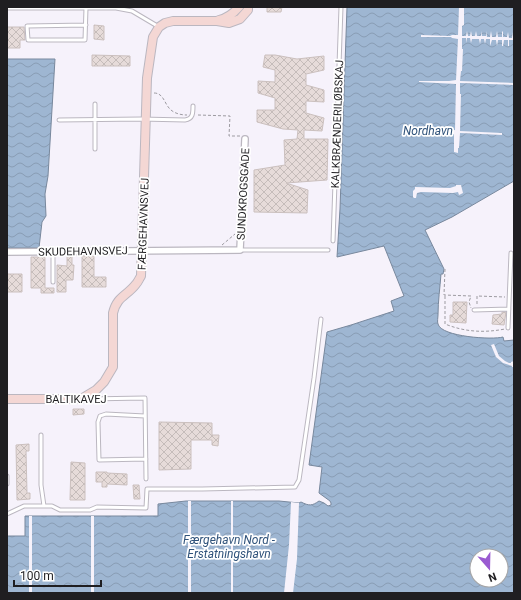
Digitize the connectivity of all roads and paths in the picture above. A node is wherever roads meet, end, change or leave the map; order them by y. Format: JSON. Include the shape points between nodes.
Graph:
{"nodes":[{"id":1,"x":53,"y":7,"type":"edge"},
{"id":2,"x":239,"y":7,"type":"edge"},
{"id":3,"x":248,"y":7,"type":"edge"},
{"id":4,"x":341,"y":7,"type":"edge"},
{"id":5,"x":7,"y":8,"type":"edge"},
{"id":6,"x":86,"y":8,"type":"junction"},
{"id":7,"x":217,"y":21,"type":"junction"},
{"id":8,"x":86,"y":25,"type":"junction"},
{"id":9,"x":158,"y":27,"type":"junction"},
{"id":10,"x":147,"y":93,"type":"junction"},
{"id":11,"x":95,"y":104,"type":"dead end"},
{"id":12,"x":193,"y":106,"type":"dead end"},
{"id":13,"x":192,"y":115,"type":"junction"},
{"id":14,"x":95,"y":119,"type":"junction"},
{"id":15,"x":146,"y":119,"type":"junction"},
{"id":16,"x":58,"y":120,"type":"dead end"},
{"id":17,"x":245,"y":139,"type":"joint"},
{"id":18,"x":95,"y":149,"type":"dead end"},
{"id":19,"x":241,"y":228,"type":"junction"},
{"id":20,"x":334,"y":241,"type":"dead end"},
{"id":21,"x":142,"y":250,"type":"junction"},
{"id":22,"x":216,"y":250,"type":"junction"},
{"id":23,"x":240,"y":250,"type":"junction"},
{"id":24,"x":328,"y":250,"type":"dead end"},
{"id":25,"x":53,"y":251,"type":"junction"},
{"id":26,"x":7,"y":252,"type":"edge"},
{"id":27,"x":511,"y":253,"type":"dead end"},
{"id":28,"x":445,"y":269,"type":"dead end"},
{"id":29,"x":512,"y":276,"type":"edge"},
{"id":30,"x":53,"y":282,"type":"dead end"},
{"id":31,"x":445,"y":295,"type":"junction"},
{"id":32,"x":509,"y":298,"type":"junction"},
{"id":33,"x":509,"y":309,"type":"junction"},
{"id":34,"x":474,"y":310,"type":"junction"},
{"id":35,"x":321,"y":319,"type":"dead end"},
{"id":36,"x":508,"y":328,"type":"joint"},
{"id":37,"x":7,"y":399,"type":"edge"},
{"id":38,"x":81,"y":399,"type":"junction"},
{"id":39,"x":145,"y":416,"type":"junction"},
{"id":40,"x":41,"y":435,"type":"dead end"},
{"id":41,"x":146,"y":459,"type":"junction"},
{"id":42,"x":7,"y":476,"type":"edge"},
{"id":43,"x":146,"y":479,"type":"dead end"},
{"id":44,"x":7,"y":484,"type":"edge"},
{"id":45,"x":44,"y":506,"type":"junction"},
{"id":46,"x":7,"y":514,"type":"edge"}],
"edges":[{"from":1,"to":5,"type":"lane"},
{"from":1,"to":6,"type":"lane"},
{"from":2,"to":7,"type":"street","via":[[226,18]]},
{"from":3,"to":7,"type":"street","via":[[240,19],[229,22]]},
{"from":4,"to":20,"type":"lane","name":"KALKBRÆNDERILØBSKAJ"},
{"from":6,"to":8,"type":"lane"},
{"from":6,"to":9,"type":"lane","via":[[132,10]]},
{"from":7,"to":9,"type":"street","via":[[173,21]]},
{"from":8,"to":8,"type":"lane","via":[[85,40],[28,40],[27,26]]},
{"from":9,"to":10,"type":"street","name":"FÆRGEHAVNSVEJ","via":[[151,46]]},
{"from":10,"to":13,"type":"path","via":[[160,95],[173,112]]},
{"from":10,"to":15,"type":"street","name":"FÆRGEHAVNSVEJ"},
{"from":11,"to":14,"type":"lane"},
{"from":12,"to":13,"type":"lane"},
{"from":13,"to":15,"type":"lane","via":[[185,120]]},
{"from":13,"to":17,"type":"path","via":[[230,116],[229,136],[241,136]]},
{"from":14,"to":15,"type":"lane"},
{"from":14,"to":16,"type":"lane"},
{"from":14,"to":18,"type":"lane"},
{"from":15,"to":21,"type":"street","name":"FÆRGEHAVNSVEJ"},
{"from":17,"to":19,"type":"street","name":"SUNDKROGSGADE"},
{"from":19,"to":22,"type":"path"},
{"from":19,"to":23,"type":"street","name":"SUNDKROGSGADE"},
{"from":21,"to":22,"type":"street","name":"SKUDEHAVNSVEJ"},
{"from":21,"to":25,"type":"street","name":"SKUDEHAVNSVEJ"},
{"from":21,"to":38,"type":"street","name":"FÆRGEHAVNSVEJ","via":[[141,276],[119,299],[113,313],[112,367],[104,382]]},
{"from":22,"to":23,"type":"street","name":"SKUDEHAVNSVEJ"},
{"from":23,"to":24,"type":"lane","name":"SKUDEHAVNSVEJ"},
{"from":25,"to":26,"type":"street","name":"SKUDEHAVNSVEJ"},
{"from":25,"to":30,"type":"lane"},
{"from":27,"to":29,"type":"lane"},
{"from":28,"to":31,"type":"path"},
{"from":29,"to":32,"type":"lane"},
{"from":31,"to":34,"type":"path","via":[[471,296],[469,302]]},
{"from":31,"to":36,"type":"path","via":[[445,324],[468,331],[484,332]]},
{"from":32,"to":33,"type":"lane"},
{"from":32,"to":34,"type":"path","via":[[477,296],[477,306]]},
{"from":33,"to":34,"type":"lane"},
{"from":33,"to":36,"type":"lane"},
{"from":35,"to":45,"type":"lane","via":[[299,480],[295,487],[147,488],[146,508],[97,507],[90,510],[60,510]]},
{"from":37,"to":38,"type":"street","name":"BALTIKAVEJ"},
{"from":38,"to":39,"type":"lane","name":"BALTIKAVEJ","via":[[145,398]]},
{"from":39,"to":41,"type":"lane"},
{"from":39,"to":41,"type":"lane","via":[[100,416],[98,445],[99,460]]},
{"from":40,"to":45,"type":"lane","via":[[41,486]]},
{"from":41,"to":43,"type":"lane"},
{"from":42,"to":44,"type":"lane"},
{"from":45,"to":46,"type":"lane","via":[[24,506]]}]}
